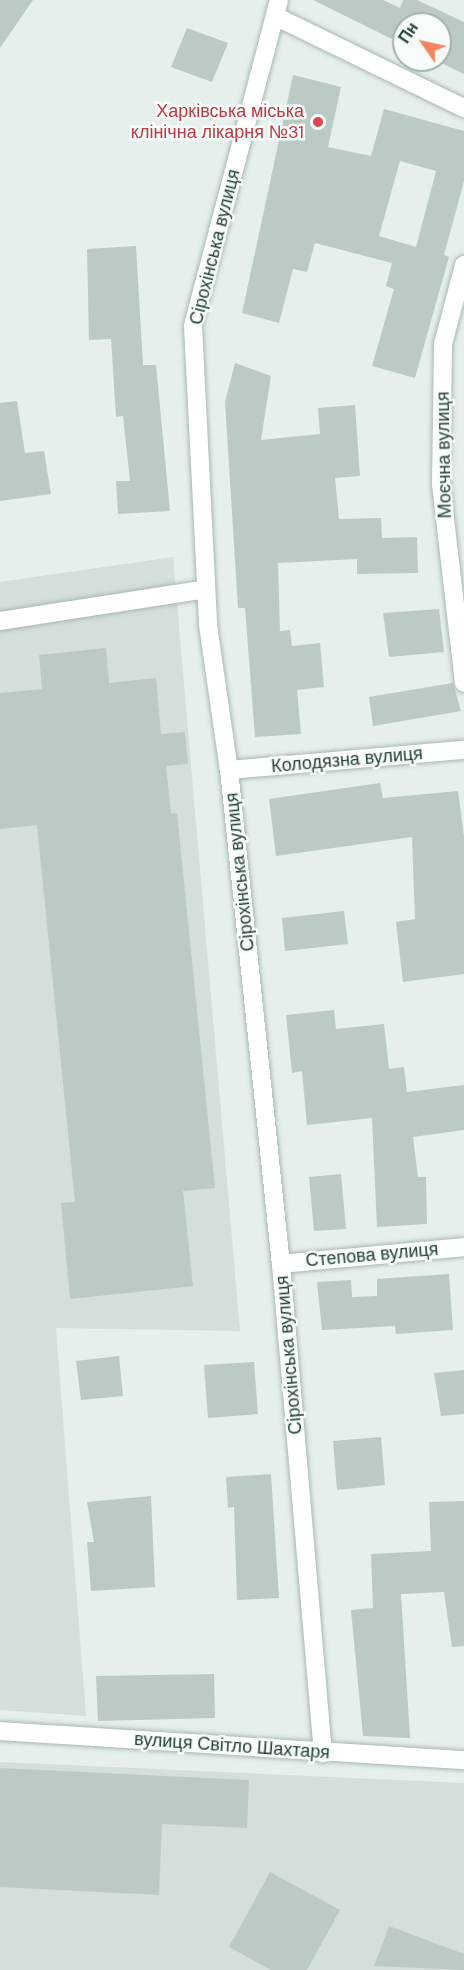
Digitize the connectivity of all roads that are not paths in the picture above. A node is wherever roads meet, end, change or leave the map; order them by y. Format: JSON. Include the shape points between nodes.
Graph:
{"nodes":[{"id":1,"x":277,"y":8,"type":"edge"},
{"id":2,"x":464,"y":108,"type":"edge"},
{"id":3,"x":464,"y":265,"type":"edge"},
{"id":4,"x":206,"y":589,"type":"junction"},
{"id":5,"x":0,"y":621,"type":"edge"},
{"id":6,"x":464,"y":683,"type":"edge"},
{"id":7,"x":464,"y":750,"type":"edge"},
{"id":8,"x":229,"y":770,"type":"junction"},
{"id":9,"x":464,"y":1246,"type":"edge"},
{"id":10,"x":281,"y":1264,"type":"junction"},
{"id":11,"x":0,"y":1731,"type":"edge"},
{"id":12,"x":323,"y":1753,"type":"junction"},
{"id":13,"x":464,"y":1760,"type":"edge"}],
"edges":[{"from":1,"to":2,"type":"street"},
{"from":1,"to":4,"type":"street","name":"Сірохінська вулиця","via":[[193,326]]},
{"from":3,"to":6,"type":"street","name":"Моєчна вулиця","via":[[443,344],[441,484]]},
{"from":4,"to":5,"type":"street"},
{"from":4,"to":8,"type":"street","name":"Сірохінська вулиця"},
{"from":7,"to":8,"type":"street","name":"Колодязна вулиця"},
{"from":8,"to":10,"type":"street","name":"Сірохінська вулиця"},
{"from":9,"to":10,"type":"street","name":"Степова вулиця"},
{"from":10,"to":12,"type":"street","name":"Сірохінська вулиця"},
{"from":11,"to":12,"type":"street","name":"вулиця Світло Шахтаря"},
{"from":12,"to":13,"type":"street","name":"вулиця Світло Шахтаря"}]}
